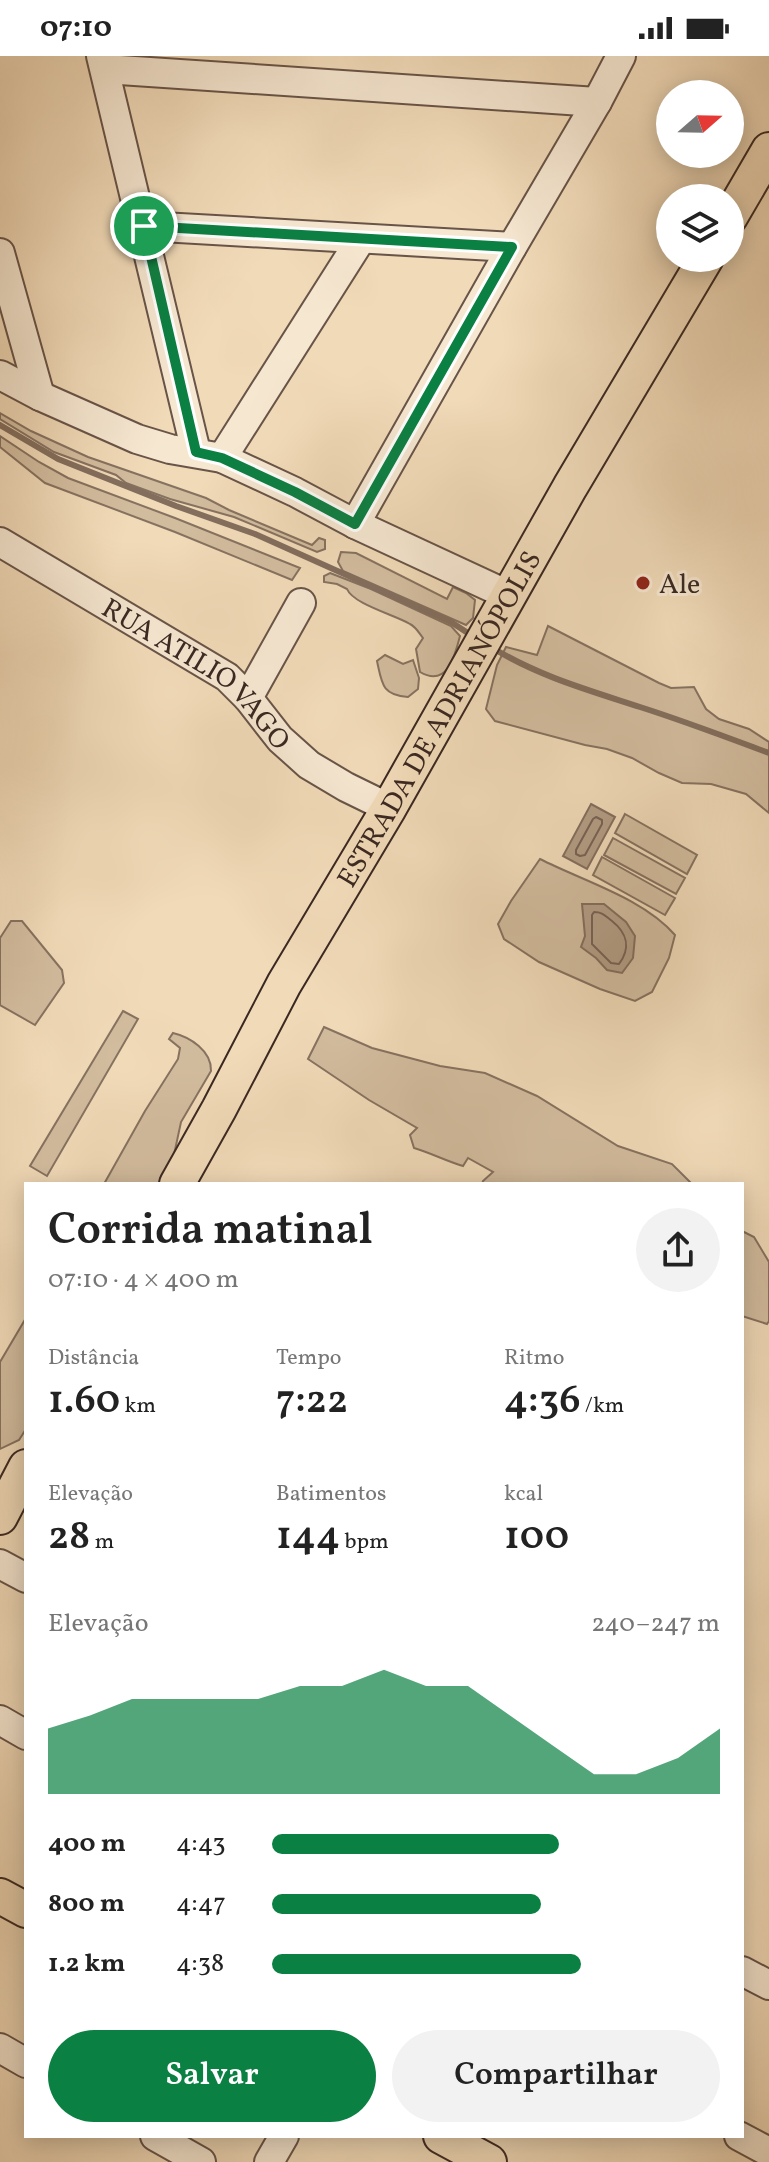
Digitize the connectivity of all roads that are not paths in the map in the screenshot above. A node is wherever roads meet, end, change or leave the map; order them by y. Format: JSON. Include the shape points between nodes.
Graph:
{"nodes":[{"id":1,"x":621,"y":56,"type":"edge"},
{"id":2,"x":103,"y":62,"type":"edge"},
{"id":3,"x":597,"y":102,"type":"junction"},
{"id":4,"x":769,"y":150,"type":"edge"},
{"id":5,"x":744,"y":193,"type":"edge"},
{"id":6,"x":144,"y":226,"type":"junction"},
{"id":7,"x":361,"y":239,"type":"junction"},
{"id":8,"x":512,"y":247,"type":"junction"},
{"id":9,"x":0,"y":253,"type":"edge"},
{"id":10,"x":698,"y":272,"type":"edge"},
{"id":11,"x":0,"y":375,"type":"edge"},
{"id":12,"x":40,"y":396,"type":"junction"},
{"id":13,"x":209,"y":455,"type":"junction"},
{"id":14,"x":355,"y":524,"type":"junction"},
{"id":15,"x":0,"y":542,"type":"edge"},
{"id":16,"x":301,"y":603,"type":"dead end"},
{"id":17,"x":504,"y":604,"type":"junction"},
{"id":18,"x":248,"y":698,"type":"junction"},
{"id":19,"x":389,"y":808,"type":"junction"},
{"id":20,"x":178,"y":1182,"type":"edge"},
{"id":21,"x":24,"y":1471,"type":"edge"},
{"id":22,"x":0,"y":1517,"type":"edge"},
{"id":23,"x":0,"y":1564,"type":"edge"},
{"id":24,"x":24,"y":1577,"type":"edge"},
{"id":25,"x":0,"y":1720,"type":"edge"},
{"id":26,"x":24,"y":1734,"type":"edge"},
{"id":27,"x":0,"y":1896,"type":"edge"},
{"id":28,"x":24,"y":1909,"type":"edge"},
{"id":29,"x":744,"y":1972,"type":"edge"},
{"id":30,"x":769,"y":1985,"type":"edge"},
{"id":31,"x":0,"y":2048,"type":"edge"},
{"id":32,"x":24,"y":2062,"type":"edge"},
{"id":33,"x":159,"y":2138,"type":"edge"},
{"id":34,"x":283,"y":2138,"type":"edge"},
{"id":35,"x":445,"y":2138,"type":"edge"},
{"id":36,"x":743,"y":2138,"type":"edge"},
{"id":37,"x":769,"y":2152,"type":"edge"},
{"id":38,"x":201,"y":2162,"type":"edge"},
{"id":39,"x":269,"y":2162,"type":"edge"},
{"id":40,"x":489,"y":2162,"type":"edge"}],
"edges":[{"from":1,"to":3,"type":"street"},
{"from":2,"to":3,"type":"street"},
{"from":2,"to":6,"type":"street"},
{"from":3,"to":8,"type":"street"},
{"from":4,"to":5,"type":"main road"},
{"from":6,"to":7,"type":"street"},
{"from":6,"to":13,"type":"street"},
{"from":7,"to":8,"type":"street"},
{"from":7,"to":13,"type":"street"},
{"from":8,"to":14,"type":"street"},
{"from":9,"to":12,"type":"street"},
{"from":10,"to":17,"type":"main road","name":"ESTRADA DE ADRIANÓPOLIS"},
{"from":11,"to":12,"type":"street"},
{"from":12,"to":13,"type":"street","via":[[137,439]]},
{"from":13,"to":14,"type":"street"},
{"from":14,"to":17,"type":"street"},
{"from":15,"to":18,"type":"street","name":"RUA ATILIO VAGO","via":[[227,677]]},
{"from":16,"to":18,"type":"street"},
{"from":17,"to":19,"type":"main road","name":"ESTRADA DE ADRIANÓPOLIS"},
{"from":18,"to":19,"type":"street","name":"RUA ATILIO VAGO","via":[[309,765]]},
{"from":19,"to":20,"type":"main road","name":"ESTRADA DE ADRIANÓPOLIS","via":[[284,984]]},
{"from":21,"to":22,"type":"main road"},
{"from":23,"to":24,"type":"street"},
{"from":25,"to":26,"type":"street"},
{"from":27,"to":28,"type":"main road"},
{"from":29,"to":30,"type":"street"},
{"from":31,"to":32,"type":"street"},
{"from":33,"to":38,"type":"street"},
{"from":34,"to":39,"type":"street"},
{"from":35,"to":40,"type":"main road"},
{"from":36,"to":37,"type":"street"}]}
